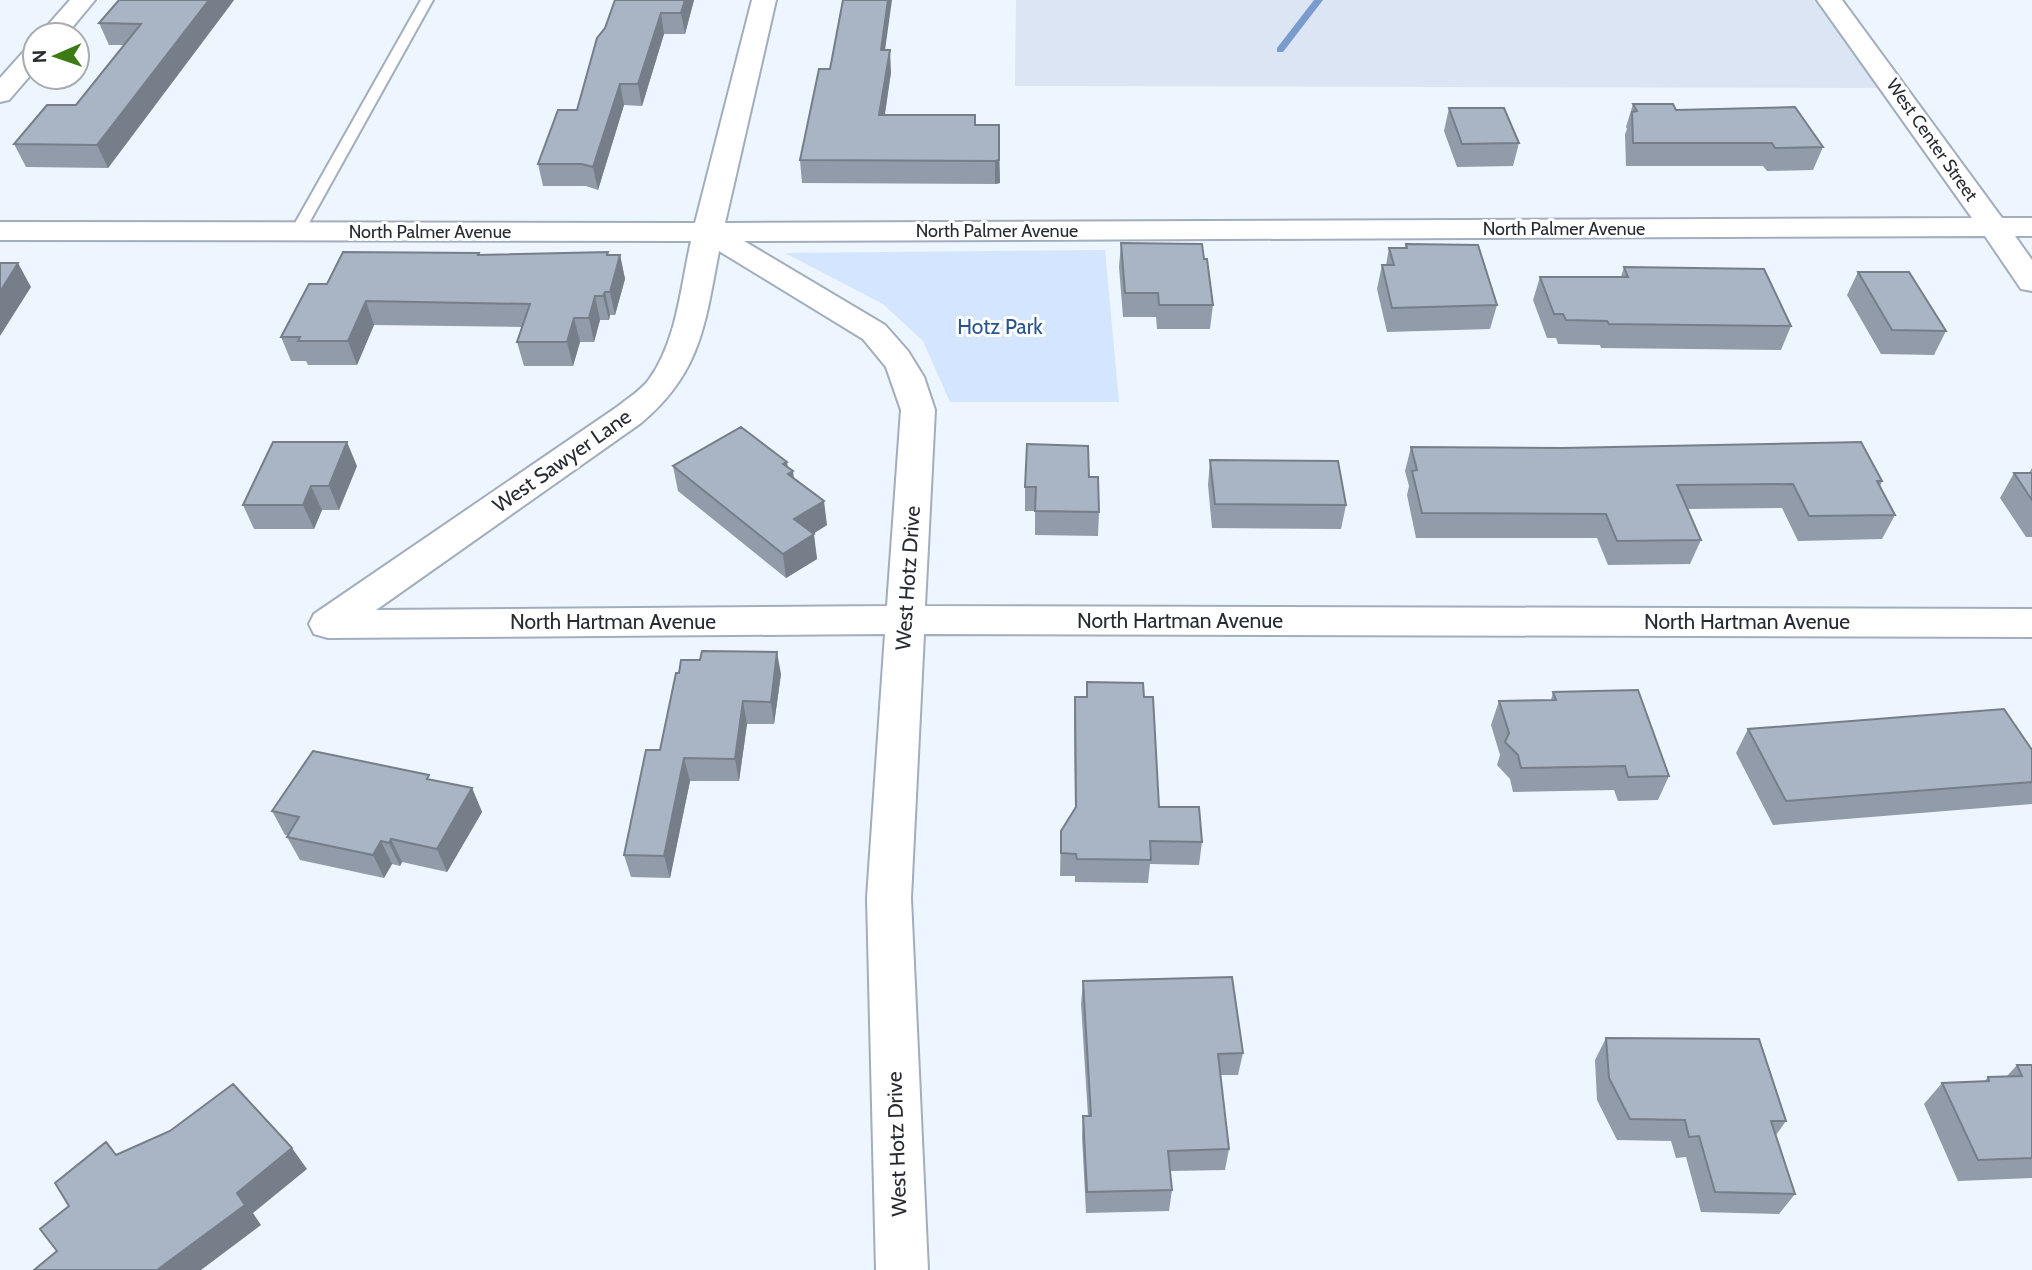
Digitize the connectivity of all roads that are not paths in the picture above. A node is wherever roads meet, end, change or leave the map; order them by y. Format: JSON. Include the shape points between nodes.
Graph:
{"nodes":[{"id":1,"x":83,"y":0,"type":"edge"},
{"id":2,"x":427,"y":0,"type":"edge"},
{"id":3,"x":764,"y":0,"type":"edge"},
{"id":4,"x":1829,"y":0,"type":"edge"},
{"id":5,"x":64,"y":21,"type":"edge"},
{"id":6,"x":21,"y":70,"type":"edge"},
{"id":7,"x":0,"y":94,"type":"edge"},
{"id":8,"x":1994,"y":227,"type":"junction"},
{"id":9,"x":2032,"y":227,"type":"edge"},
{"id":10,"x":0,"y":231,"type":"edge"},
{"id":11,"x":297,"y":232,"type":"junction"},
{"id":12,"x":708,"y":232,"type":"junction"},
{"id":13,"x":2032,"y":282,"type":"edge"},
{"id":14,"x":905,"y":620,"type":"junction"},
{"id":15,"x":2032,"y":623,"type":"edge"},
{"id":16,"x":328,"y":624,"type":"joint"},
{"id":17,"x":902,"y":1270,"type":"edge"}],
"edges":[{"from":1,"to":5,"type":"street"},
{"from":2,"to":11,"type":"lane"},
{"from":3,"to":12,"type":"street"},
{"from":4,"to":8,"type":"street","name":"West Center Street"},
{"from":6,"to":7,"type":"street"},
{"from":8,"to":9,"type":"street","name":"North Palmer Avenue"},
{"from":8,"to":12,"type":"street","name":"North Palmer Avenue"},
{"from":8,"to":13,"type":"street","name":"West Center Street"},
{"from":10,"to":11,"type":"street","name":"North Palmer Avenue"},
{"from":11,"to":12,"type":"street","name":"North Palmer Avenue"},
{"from":12,"to":14,"type":"street","name":"West Hotz Drive","via":[[874,332],[904,367],[918,410]]},
{"from":12,"to":16,"type":"street","name":"West Sawyer Lane","via":[[680,350],[664,383],[651,397]]},
{"from":14,"to":15,"type":"street","name":"North Hartman Avenue"},
{"from":14,"to":16,"type":"street","name":"North Hartman Avenue"},
{"from":14,"to":17,"type":"street","name":"West Hotz Drive","via":[[889,898]]}]}
